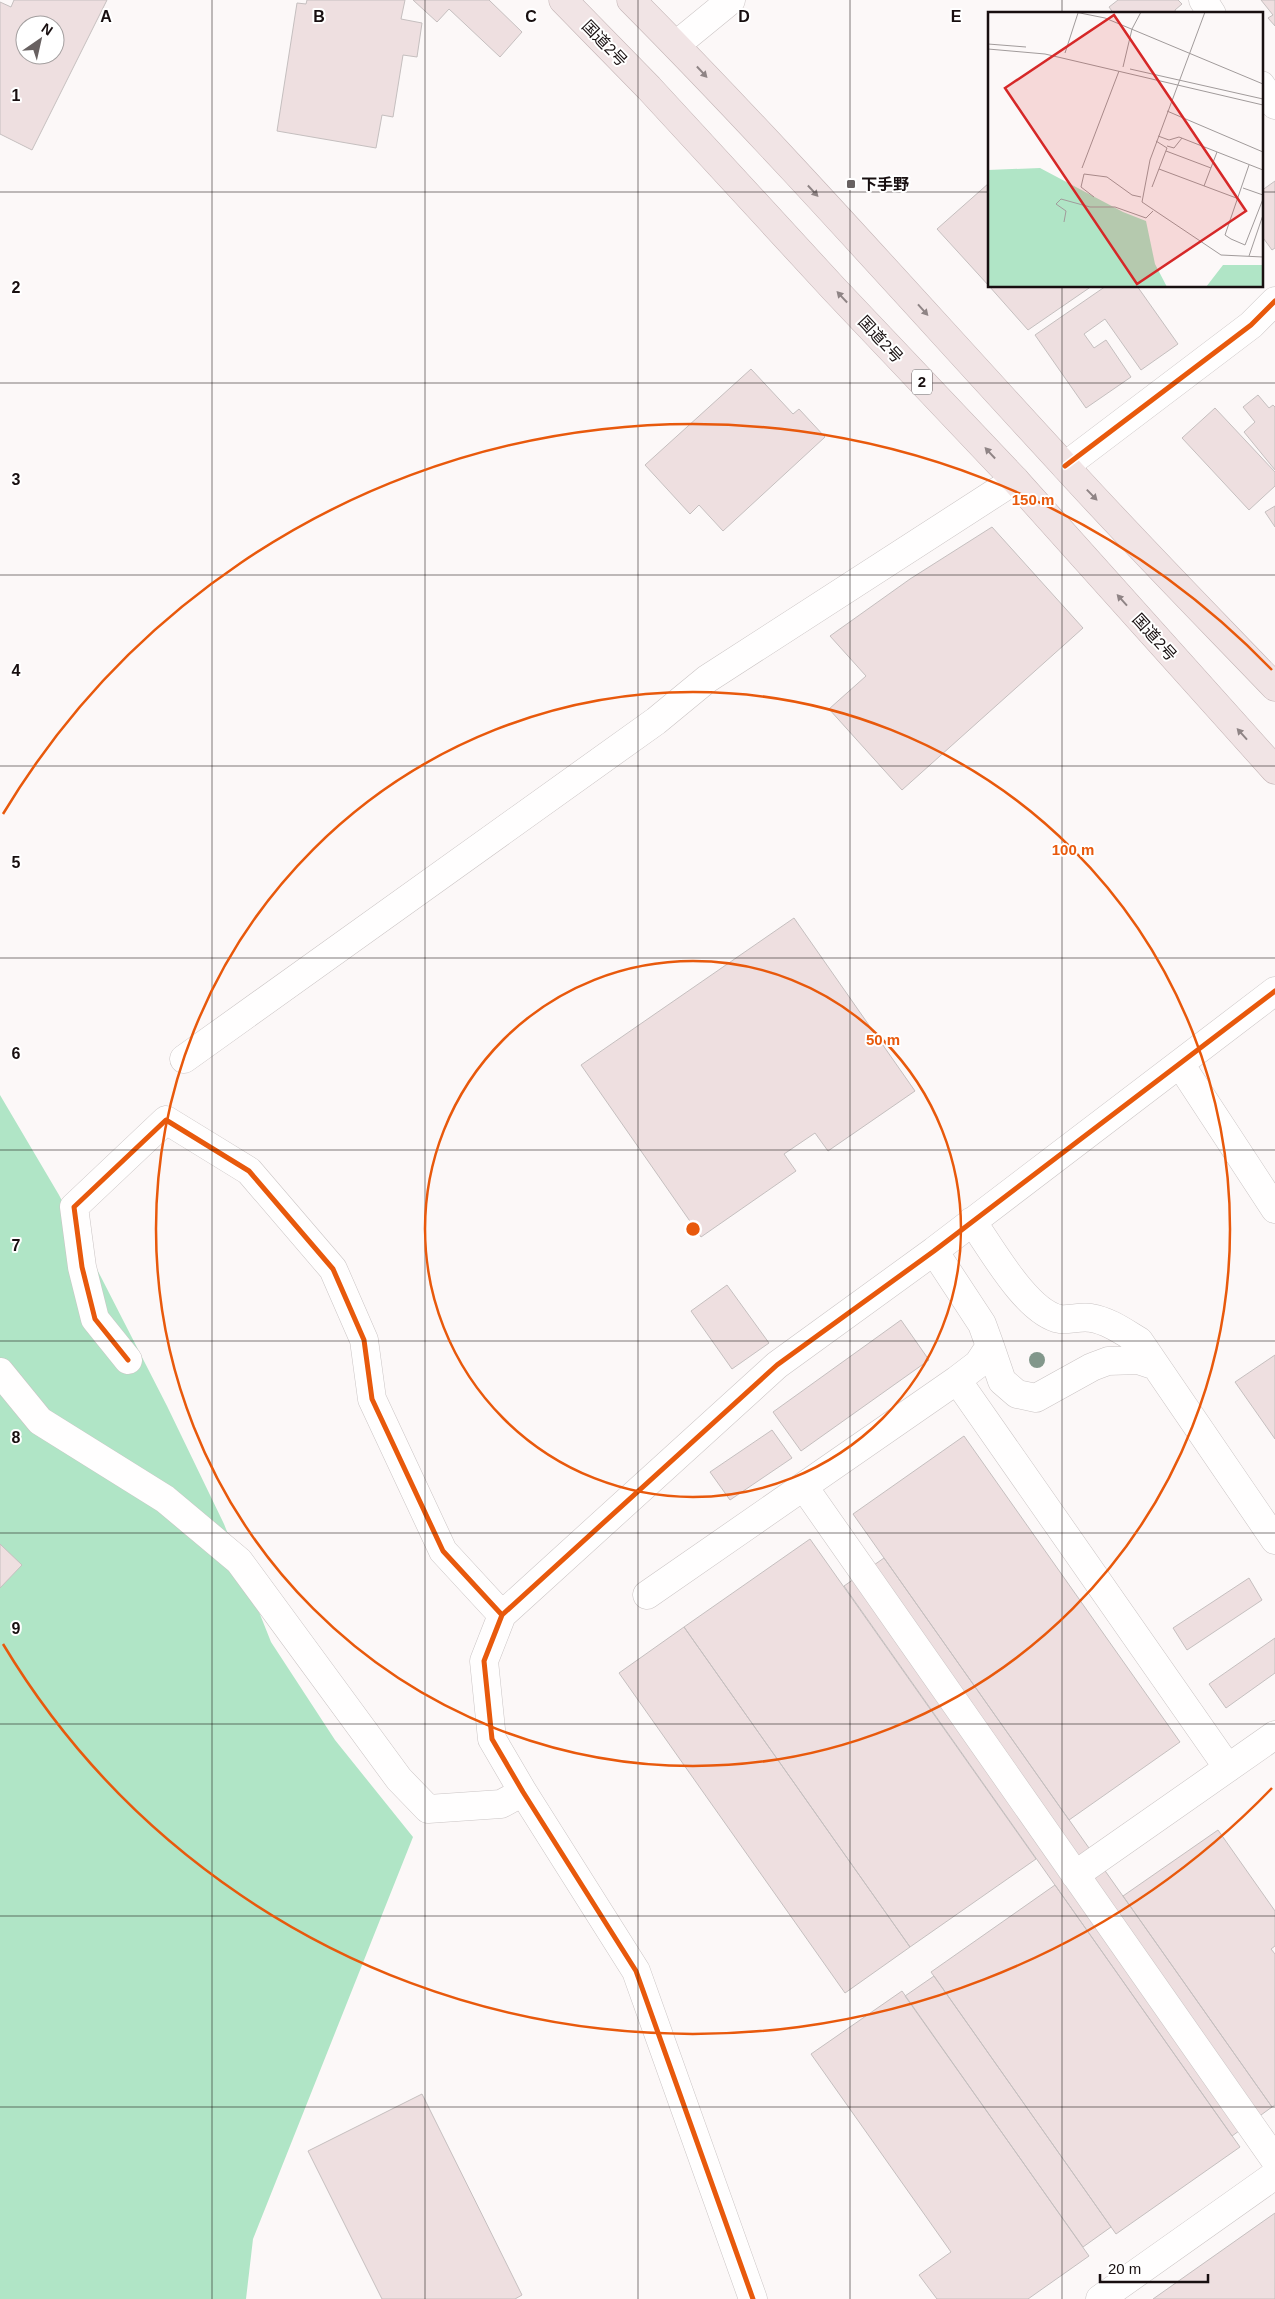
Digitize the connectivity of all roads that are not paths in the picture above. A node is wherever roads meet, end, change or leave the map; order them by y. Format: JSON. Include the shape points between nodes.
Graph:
{"nodes":[{"id":1,"x":563,"y":0,"type":"edge"},
{"id":2,"x":631,"y":0,"type":"edge"},
{"id":3,"x":731,"y":0,"type":"edge"},
{"id":4,"x":1202,"y":0,"type":"edge"},
{"id":5,"x":1211,"y":12,"type":"edge"},
{"id":6,"x":676,"y":45,"type":"junction"},
{"id":7,"x":1262,"y":86,"type":"edge"},
{"id":8,"x":1275,"y":105,"type":"edge"},
{"id":9,"x":1275,"y":301,"type":"edge"},
{"id":10,"x":1065,"y":466,"type":"junction"},
{"id":11,"x":1015,"y":480,"type":"junction"},
{"id":12,"x":1275,"y":687,"type":"edge"},
{"id":13,"x":1275,"y":770,"type":"edge"},
{"id":14,"x":1275,"y":991,"type":"edge"},
{"id":15,"x":184,"y":1059,"type":"dead end"},
{"id":16,"x":1180,"y":1064,"type":"junction"},
{"id":17,"x":1275,"y":1209,"type":"edge"},
{"id":18,"x":972,"y":1221,"type":"junction"},
{"id":19,"x":934,"y":1251,"type":"junction"},
{"id":20,"x":990,"y":1346,"type":"junction"},
{"id":21,"x":128,"y":1360,"type":"dead end"},
{"id":22,"x":1156,"y":1366,"type":"junction"},
{"id":23,"x":0,"y":1372,"type":"edge"},
{"id":24,"x":957,"y":1380,"type":"junction"},
{"id":25,"x":804,"y":1487,"type":"junction"},
{"id":26,"x":1275,"y":1540,"type":"edge"},
{"id":27,"x":647,"y":1595,"type":"dead end"},
{"id":28,"x":502,"y":1615,"type":"junction"},
{"id":29,"x":1275,"y":1735,"type":"edge"},
{"id":30,"x":1228,"y":1768,"type":"junction"},
{"id":31,"x":522,"y":1792,"type":"junction"},
{"id":32,"x":1075,"y":1874,"type":"junction"},
{"id":33,"x":1275,"y":2160,"type":"edge"},
{"id":34,"x":1275,"y":2175,"type":"edge"},
{"id":35,"x":753,"y":2299,"type":"edge"},
{"id":36,"x":1100,"y":2299,"type":"edge"}],
"edges":[{"from":11,"to":1,"type":"highway","name":"国道2号","number":"2","one_way":true},
{"from":2,"to":6,"type":"highway"},
{"from":3,"to":6,"type":"street"},
{"from":4,"to":5,"type":"street"},
{"from":6,"to":10,"type":"highway","one_way":true},
{"from":7,"to":8,"type":"street"},
{"from":9,"to":10,"type":"street","via":[[1251,325]]},
{"from":10,"to":12,"type":"highway","one_way":true},
{"from":13,"to":11,"type":"highway","name":"国道2号","number":"2","one_way":true},
{"from":11,"to":15,"type":"street","via":[[707,679],[656,721]]},
{"from":14,"to":16,"type":"street"},
{"from":16,"to":17,"type":"street"},
{"from":16,"to":18,"type":"street"},
{"from":18,"to":19,"type":"street"},
{"from":18,"to":22,"type":"street","via":[[1025,1297],[1060,1319],[1091,1318],[1116,1326],[1139,1341]]},
{"from":19,"to":20,"type":"street","via":[[982,1324]]},
{"from":19,"to":28,"type":"street","via":[[777,1365]]},
{"from":20,"to":22,"type":"street","via":[[1002,1381],[1017,1394],[1036,1398],[1108,1361],[1138,1360]]},
{"from":20,"to":24,"type":"street","via":[[978,1364]]},
{"from":21,"to":28,"type":"street","via":[[95,1318],[82,1267],[74,1207],[166,1120],[248,1170],[333,1269],[364,1340],[372,1399],[443,1551]]},
{"from":22,"to":26,"type":"street"},
{"from":23,"to":31,"type":"street","via":[[40,1420],[164,1499],[239,1561],[399,1779],[428,1810],[501,1804]]},
{"from":24,"to":25,"type":"street"},
{"from":24,"to":30,"type":"street"},
{"from":25,"to":27,"type":"street"},
{"from":25,"to":32,"type":"street"},
{"from":28,"to":31,"type":"street","via":[[484,1661],[492,1739]]},
{"from":29,"to":30,"type":"street"},
{"from":30,"to":32,"type":"street"},
{"from":31,"to":35,"type":"street","via":[[636,1971]]},
{"from":32,"to":33,"type":"street"},
{"from":34,"to":36,"type":"street"}]}
